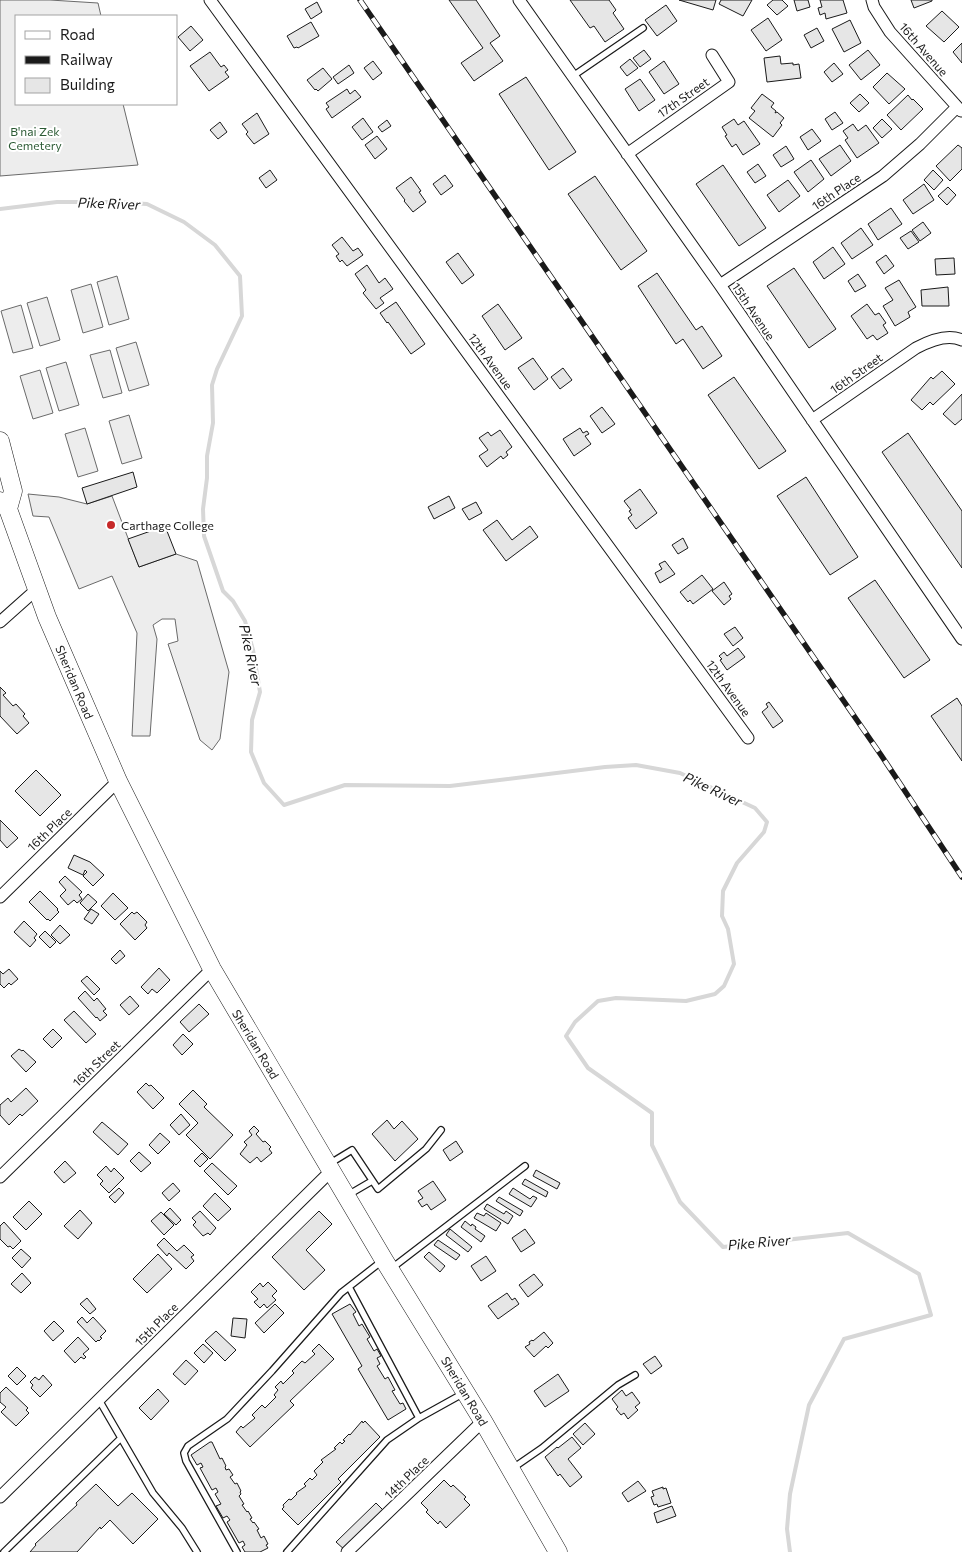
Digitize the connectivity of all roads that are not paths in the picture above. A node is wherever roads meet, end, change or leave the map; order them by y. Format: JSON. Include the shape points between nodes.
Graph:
{"nodes":[{"id":1,"x":210,"y":0,"type":"edge"},
{"id":2,"x":519,"y":0,"type":"edge"},
{"id":3,"x":872,"y":0,"type":"edge"},
{"id":4,"x":643,"y":28,"type":"dead end"},
{"id":5,"x":712,"y":55,"type":"dead end"},
{"id":6,"x":573,"y":76,"type":"junction"},
{"id":7,"x":959,"y":110,"type":"edge"},
{"id":8,"x":627,"y":154,"type":"junction"},
{"id":9,"x":720,"y":286,"type":"junction"},
{"id":10,"x":962,"y":340,"type":"edge"},
{"id":11,"x":812,"y":420,"type":"junction"},
{"id":12,"x":0,"y":441,"type":"edge"},
{"id":13,"x":4,"y":505,"type":"edge"},
{"id":14,"x":37,"y":589,"type":"junction"},
{"id":15,"x":0,"y":622,"type":"edge"},
{"id":16,"x":962,"y":639,"type":"edge"},
{"id":17,"x":748,"y":738,"type":"dead end"},
{"id":18,"x":118,"y":782,"type":"junction"},
{"id":19,"x":0,"y":897,"type":"edge"},
{"id":20,"x":212,"y":969,"type":"junction"},
{"id":21,"x":441,"y":1130,"type":"dead end"},
{"id":22,"x":525,"y":1166,"type":"dead end"},
{"id":23,"x":330,"y":1168,"type":"junction"},
{"id":24,"x":0,"y":1177,"type":"edge"},
{"id":25,"x":372,"y":1181,"type":"junction"},
{"id":26,"x":346,"y":1197,"type":"junction"},
{"id":27,"x":387,"y":1265,"type":"junction"},
{"id":28,"x":349,"y":1287,"type":"junction"},
{"id":29,"x":635,"y":1375,"type":"dead end"},
{"id":30,"x":465,"y":1392,"type":"junction"},
{"id":31,"x":99,"y":1400,"type":"junction"},
{"id":32,"x":419,"y":1418,"type":"junction"},
{"id":33,"x":484,"y":1421,"type":"junction"},
{"id":34,"x":121,"y":1438,"type":"junction"},
{"id":35,"x":511,"y":1469,"type":"junction"},
{"id":36,"x":0,"y":1497,"type":"edge"},
{"id":37,"x":4,"y":1552,"type":"edge"},
{"id":38,"x":197,"y":1552,"type":"edge"},
{"id":39,"x":236,"y":1552,"type":"edge"},
{"id":40,"x":287,"y":1552,"type":"edge"},
{"id":41,"x":347,"y":1552,"type":"edge"},
{"id":42,"x":558,"y":1552,"type":"edge"}],
"edges":[{"from":1,"to":17,"type":"street","name":"12th Avenue"},
{"from":2,"to":6,"type":"street","name":"15th Avenue"},
{"from":3,"to":7,"type":"street","name":"16th Avenue","via":[[890,32]]},
{"from":4,"to":6,"type":"lane"},
{"from":5,"to":8,"type":"street","name":"17th Street","via":[[729,82]]},
{"from":6,"to":8,"type":"street","name":"15th Avenue"},
{"from":7,"to":9,"type":"street","name":"16th Place","via":[[883,176]]},
{"from":8,"to":9,"type":"street","name":"15th Avenue"},
{"from":9,"to":11,"type":"street","name":"15th Avenue"},
{"from":10,"to":11,"type":"street","name":"16th Street","via":[[949,337],[916,348]]},
{"from":11,"to":16,"type":"street","name":"15th Avenue"},
{"from":12,"to":13,"type":"main road","name":"Sheridan Road","via":[[13,491]]},
{"from":13,"to":14,"type":"main road","name":"Sheridan Road"},
{"from":14,"to":15,"type":"street"},
{"from":14,"to":18,"type":"main road","name":"Sheridan Road"},
{"from":18,"to":19,"type":"street","name":"16th Place"},
{"from":18,"to":20,"type":"main road","name":"Sheridan Road"},
{"from":20,"to":23,"type":"main road","name":"Sheridan Road"},
{"from":20,"to":24,"type":"street","name":"16th Street"},
{"from":21,"to":25,"type":"lane","via":[[426,1149],[378,1189]]},
{"from":22,"to":27,"type":"lane"},
{"from":23,"to":25,"type":"lane","via":[[352,1150]]},
{"from":23,"to":26,"type":"main road","name":"Sheridan Road"},
{"from":23,"to":31,"type":"street","name":"15th Place"},
{"from":25,"to":26,"type":"lane"},
{"from":26,"to":27,"type":"main road","name":"Sheridan Road"},
{"from":27,"to":28,"type":"lane"},
{"from":27,"to":30,"type":"main road","name":"Sheridan Road"},
{"from":28,"to":32,"type":"lane"},
{"from":28,"to":39,"type":"lane","via":[[228,1419],[188,1446],[184,1453]]},
{"from":29,"to":35,"type":"lane"},
{"from":30,"to":32,"type":"lane"},
{"from":30,"to":33,"type":"main road","name":"Sheridan Road"},
{"from":31,"to":34,"type":"lane"},
{"from":31,"to":36,"type":"street","name":"15th Place"},
{"from":32,"to":40,"type":"lane","via":[[399,1430],[376,1451]]},
{"from":33,"to":35,"type":"main road","name":"Sheridan Road"},
{"from":33,"to":41,"type":"street","name":"14th Place"},
{"from":34,"to":37,"type":"lane"},
{"from":34,"to":38,"type":"lane","via":[[153,1493]]},
{"from":35,"to":42,"type":"main road","name":"Sheridan Road"}]}
